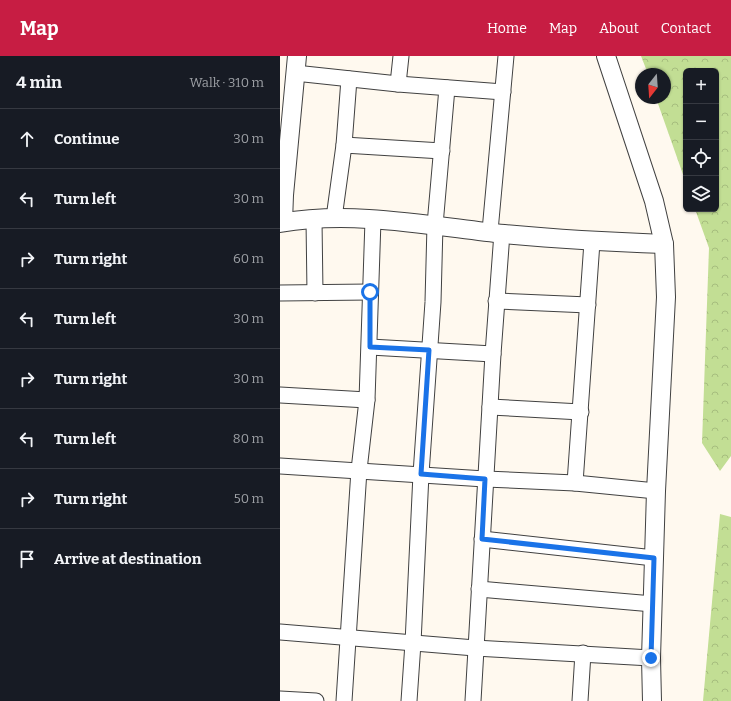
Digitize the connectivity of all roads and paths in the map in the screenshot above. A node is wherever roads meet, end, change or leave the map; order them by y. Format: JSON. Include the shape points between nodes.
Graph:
{"nodes":[{"id":1,"x":401,"y":56,"type":"edge"},
{"id":2,"x":506,"y":56,"type":"edge"},
{"id":3,"x":606,"y":56,"type":"edge"},
{"id":4,"x":296,"y":65,"type":"edge"},
{"id":5,"x":349,"y":79,"type":"junction"},
{"id":6,"x":398,"y":84,"type":"junction"},
{"id":7,"x":447,"y":88,"type":"junction"},
{"id":8,"x":503,"y":92,"type":"junction"},
{"id":9,"x":344,"y":144,"type":"junction"},
{"id":10,"x":442,"y":151,"type":"junction"},
{"id":11,"x":334,"y":218,"type":"junction"},
{"id":12,"x":314,"y":220,"type":"junction"},
{"id":13,"x":373,"y":220,"type":"junction"},
{"id":14,"x":282,"y":222,"type":"edge"},
{"id":15,"x":435,"y":225,"type":"junction"},
{"id":16,"x":496,"y":232,"type":"junction"},
{"id":17,"x":592,"y":242,"type":"junction"},
{"id":18,"x":664,"y":244,"type":"junction"},
{"id":19,"x":370,"y":292,"type":"junction"},
{"id":20,"x":280,"y":293,"type":"edge"},
{"id":21,"x":316,"y":293,"type":"junction"},
{"id":22,"x":496,"y":301,"type":"junction"},
{"id":23,"x":588,"y":305,"type":"junction"},
{"id":24,"x":370,"y":347,"type":"junction"},
{"id":25,"x":429,"y":350,"type":"junction"},
{"id":26,"x":493,"y":354,"type":"junction"},
{"id":27,"x":280,"y":395,"type":"edge"},
{"id":28,"x":367,"y":400,"type":"junction"},
{"id":29,"x":490,"y":407,"type":"junction"},
{"id":30,"x":581,"y":412,"type":"junction"},
{"id":31,"x":280,"y":466,"type":"edge"},
{"id":32,"x":359,"y":470,"type":"junction"},
{"id":33,"x":421,"y":474,"type":"junction"},
{"id":34,"x":485,"y":479,"type":"junction"},
{"id":35,"x":575,"y":483,"type":"junction"},
{"id":36,"x":656,"y":491,"type":"junction"},
{"id":37,"x":482,"y":539,"type":"junction"},
{"id":38,"x":654,"y":558,"type":"junction"},
{"id":39,"x":479,"y":589,"type":"junction"},
{"id":40,"x":653,"y":604,"type":"junction"},
{"id":41,"x":280,"y":632,"type":"edge"},
{"id":42,"x":349,"y":639,"type":"junction"},
{"id":43,"x":414,"y":643,"type":"junction"},
{"id":44,"x":475,"y":648,"type":"junction"},
{"id":45,"x":583,"y":654,"type":"junction"},
{"id":46,"x":651,"y":658,"type":"junction"},
{"id":47,"x":280,"y":699,"type":"edge"},
{"id":48,"x":316,"y":701,"type":"edge"},
{"id":49,"x":344,"y":701,"type":"edge"},
{"id":50,"x":409,"y":701,"type":"edge"},
{"id":51,"x":473,"y":701,"type":"edge"},
{"id":52,"x":580,"y":701,"type":"edge"},
{"id":53,"x":652,"y":701,"type":"edge"}],
"edges":[{"from":1,"to":6,"type":"street"},
{"from":2,"to":8,"type":"street"},
{"from":3,"to":18,"type":"street","via":[[654,201]]},
{"from":4,"to":5,"type":"street"},
{"from":4,"to":14,"type":"street"},
{"from":5,"to":6,"type":"street"},
{"from":5,"to":9,"type":"street"},
{"from":6,"to":7,"type":"street"},
{"from":7,"to":8,"type":"street"},
{"from":7,"to":10,"type":"street"},
{"from":8,"to":16,"type":"street"},
{"from":9,"to":10,"type":"street"},
{"from":9,"to":11,"type":"street"},
{"from":10,"to":15,"type":"street"},
{"from":11,"to":12,"type":"street"},
{"from":11,"to":13,"type":"street"},
{"from":12,"to":14,"type":"street"},
{"from":12,"to":21,"type":"street"},
{"from":13,"to":15,"type":"street"},
{"from":13,"to":19,"type":"street"},
{"from":15,"to":16,"type":"street"},
{"from":15,"to":25,"type":"street","via":[[434,295]]},
{"from":16,"to":17,"type":"street"},
{"from":16,"to":22,"type":"street"},
{"from":17,"to":18,"type":"street"},
{"from":17,"to":23,"type":"street"},
{"from":18,"to":36,"type":"street","via":[[666,297]]},
{"from":19,"to":21,"type":"street"},
{"from":19,"to":24,"type":"street"},
{"from":20,"to":21,"type":"street"},
{"from":22,"to":23,"type":"street"},
{"from":22,"to":26,"type":"street"},
{"from":23,"to":30,"type":"street"},
{"from":24,"to":25,"type":"street"},
{"from":24,"to":28,"type":"street"},
{"from":25,"to":26,"type":"street"},
{"from":25,"to":33,"type":"street"},
{"from":26,"to":29,"type":"street"},
{"from":27,"to":28,"type":"street"},
{"from":28,"to":32,"type":"street"},
{"from":29,"to":30,"type":"street"},
{"from":29,"to":34,"type":"street"},
{"from":30,"to":35,"type":"street"},
{"from":31,"to":32,"type":"street"},
{"from":32,"to":33,"type":"street"},
{"from":32,"to":42,"type":"street"},
{"from":33,"to":34,"type":"street"},
{"from":33,"to":43,"type":"street"},
{"from":34,"to":35,"type":"street"},
{"from":34,"to":37,"type":"street"},
{"from":35,"to":36,"type":"street"},
{"from":36,"to":38,"type":"street"},
{"from":37,"to":38,"type":"street"},
{"from":37,"to":39,"type":"street"},
{"from":38,"to":40,"type":"street"},
{"from":39,"to":40,"type":"street"},
{"from":39,"to":44,"type":"street"},
{"from":40,"to":46,"type":"street"},
{"from":41,"to":42,"type":"street"},
{"from":42,"to":43,"type":"street"},
{"from":42,"to":49,"type":"street"},
{"from":43,"to":44,"type":"street"},
{"from":43,"to":50,"type":"street"},
{"from":44,"to":45,"type":"street"},
{"from":44,"to":51,"type":"street"},
{"from":45,"to":46,"type":"street"},
{"from":45,"to":52,"type":"street"},
{"from":46,"to":53,"type":"street"},
{"from":47,"to":48,"type":"street"}]}
